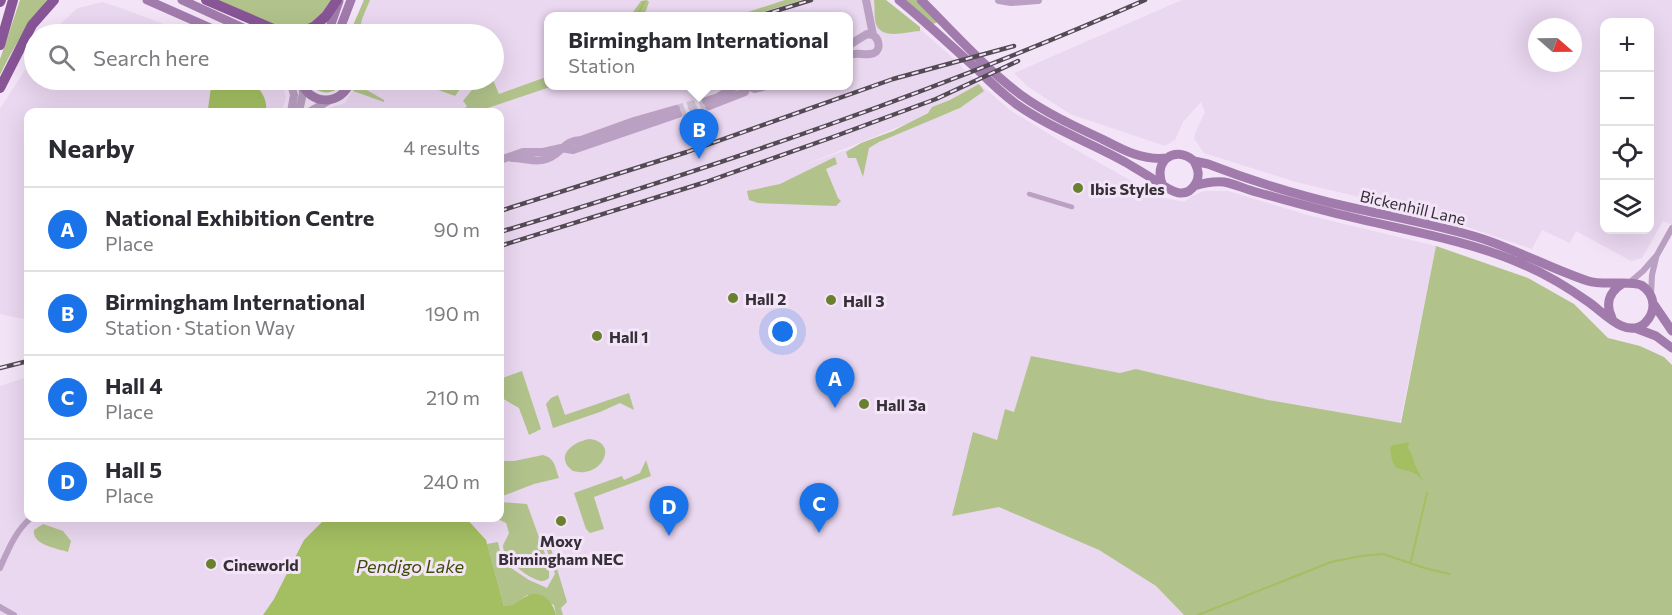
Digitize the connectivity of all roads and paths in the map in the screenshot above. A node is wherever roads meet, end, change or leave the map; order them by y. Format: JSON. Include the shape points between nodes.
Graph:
{"nodes":[{"id":1,"x":13,"y":0,"type":"edge"},
{"id":2,"x":54,"y":0,"type":"edge"},
{"id":3,"x":147,"y":0,"type":"edge"},
{"id":4,"x":182,"y":0,"type":"edge"},
{"id":5,"x":206,"y":0,"type":"edge"},
{"id":6,"x":338,"y":0,"type":"edge"},
{"id":7,"x":351,"y":0,"type":"edge"},
{"id":8,"x":866,"y":0,"type":"edge"},
{"id":9,"x":899,"y":0,"type":"edge"},
{"id":10,"x":921,"y":0,"type":"edge"},
{"id":11,"x":999,"y":0,"type":"edge"},
{"id":12,"x":1038,"y":0,"type":"edge"},
{"id":13,"x":34,"y":24,"type":"edge"},
{"id":14,"x":201,"y":24,"type":"edge"},
{"id":15,"x":234,"y":24,"type":"edge"},
{"id":16,"x":262,"y":24,"type":"edge"},
{"id":17,"x":317,"y":24,"type":"edge"},
{"id":18,"x":331,"y":24,"type":"edge"},
{"id":19,"x":342,"y":24,"type":"edge"},
{"id":20,"x":873,"y":34,"type":"junction"},
{"id":21,"x":862,"y":38,"type":"junction"},
{"id":22,"x":24,"y":42,"type":"edge"},
{"id":23,"x":853,"y":43,"type":"edge"},
{"id":24,"x":0,"y":45,"type":"edge"},
{"id":25,"x":863,"y":52,"type":"junction"},
{"id":26,"x":853,"y":54,"type":"edge"},
{"id":27,"x":0,"y":88,"type":"edge"},
{"id":28,"x":293,"y":90,"type":"edge"},
{"id":29,"x":302,"y":90,"type":"edge"},
{"id":30,"x":305,"y":90,"type":"edge"},
{"id":31,"x":347,"y":90,"type":"edge"},
{"id":32,"x":729,"y":90,"type":"edge"},
{"id":33,"x":746,"y":90,"type":"edge"},
{"id":34,"x":330,"y":100,"type":"junction"},
{"id":35,"x":292,"y":108,"type":"edge"},
{"id":36,"x":300,"y":108,"type":"edge"},
{"id":37,"x":316,"y":108,"type":"edge"},
{"id":38,"x":677,"y":111,"type":"tunnel mouth"},
{"id":39,"x":1169,"y":157,"type":"junction"},
{"id":40,"x":504,"y":159,"type":"edge"},
{"id":41,"x":1194,"y":161,"type":"junction"},
{"id":42,"x":1163,"y":186,"type":"junction"},
{"id":43,"x":1194,"y":186,"type":"junction"},
{"id":44,"x":1029,"y":194,"type":"dead end"},
{"id":45,"x":1072,"y":207,"type":"dead end"},
{"id":46,"x":1672,"y":228,"type":"edge"},
{"id":47,"x":1657,"y":255,"type":"junction"},
{"id":48,"x":1626,"y":283,"type":"junction"},
{"id":49,"x":1652,"y":299,"type":"junction"},
{"id":50,"x":1613,"y":320,"type":"junction"},
{"id":51,"x":1635,"y":328,"type":"junction"},
{"id":52,"x":1672,"y":331,"type":"edge"},
{"id":53,"x":1672,"y":348,"type":"edge"},
{"id":54,"x":26,"y":522,"type":"edge"},
{"id":55,"x":0,"y":568,"type":"edge"},
{"id":56,"x":0,"y":607,"type":"edge"},
{"id":57,"x":14,"y":615,"type":"edge"}],
"edges":[{"from":1,"to":24,"type":"highway"},
{"from":2,"to":13,"type":"highway"},
{"from":3,"to":14,"type":"main road"},
{"from":4,"to":15,"type":"main road"},
{"from":5,"to":16,"type":"highway"},
{"from":6,"to":17,"type":"highway"},
{"from":6,"to":18,"type":"main road"},
{"from":7,"to":19,"type":"main road"},
{"from":8,"to":20,"type":"street"},
{"from":9,"to":42,"type":"main road","via":[[1014,102],[1043,122],[1123,161]]},
{"from":10,"to":39,"type":"main road","via":[[1021,94],[1138,156]]},
{"from":11,"to":12,"type":"street"},
{"from":20,"to":21,"type":"street"},
{"from":20,"to":25,"type":"street","via":[[880,43],[877,50],[871,54]]},
{"from":21,"to":23,"type":"street"},
{"from":21,"to":25,"type":"street"},
{"from":22,"to":27,"type":"highway"},
{"from":25,"to":26,"type":"street"},
{"from":28,"to":35,"type":"street"},
{"from":29,"to":36,"type":"street"},
{"from":30,"to":34,"type":"main road"},
{"from":31,"to":34,"type":"main road"},
{"from":32,"to":33,"type":"street","via":[[707,103]]},
{"from":34,"to":37,"type":"street"},
{"from":38,"to":40,"type":"street","via":[[634,121],[561,148],[523,152]]},
{"from":39,"to":41,"type":"main road","via":[[1182,155]]},
{"from":39,"to":42,"type":"main road","via":[[1159,173]]},
{"from":41,"to":43,"type":"main road","via":[[1198,174]]},
{"from":41,"to":48,"type":"main road","name":"Bickenhill Lane","via":[[1290,192],[1482,239],[1589,282]]},
{"from":42,"to":43,"type":"main road","via":[[1179,193]]},
{"from":43,"to":50,"type":"main road","name":"Bickenhill Lane","via":[[1226,182],[1492,253],[1553,279]]},
{"from":44,"to":45,"type":"street"},
{"from":46,"to":47,"type":"street"},
{"from":47,"to":48,"type":"street"},
{"from":47,"to":49,"type":"street"},
{"from":48,"to":49,"type":"main road","via":[[1642,285]]},
{"from":48,"to":50,"type":"main road","via":[[1610,296],[1608,309]]},
{"from":49,"to":51,"type":"main road","via":[[1650,316]]},
{"from":49,"to":52,"type":"main road"},
{"from":50,"to":51,"type":"main road","via":[[1623,327]]},
{"from":51,"to":53,"type":"main road"},
{"from":54,"to":55,"type":"street"},
{"from":56,"to":57,"type":"street"}]}
